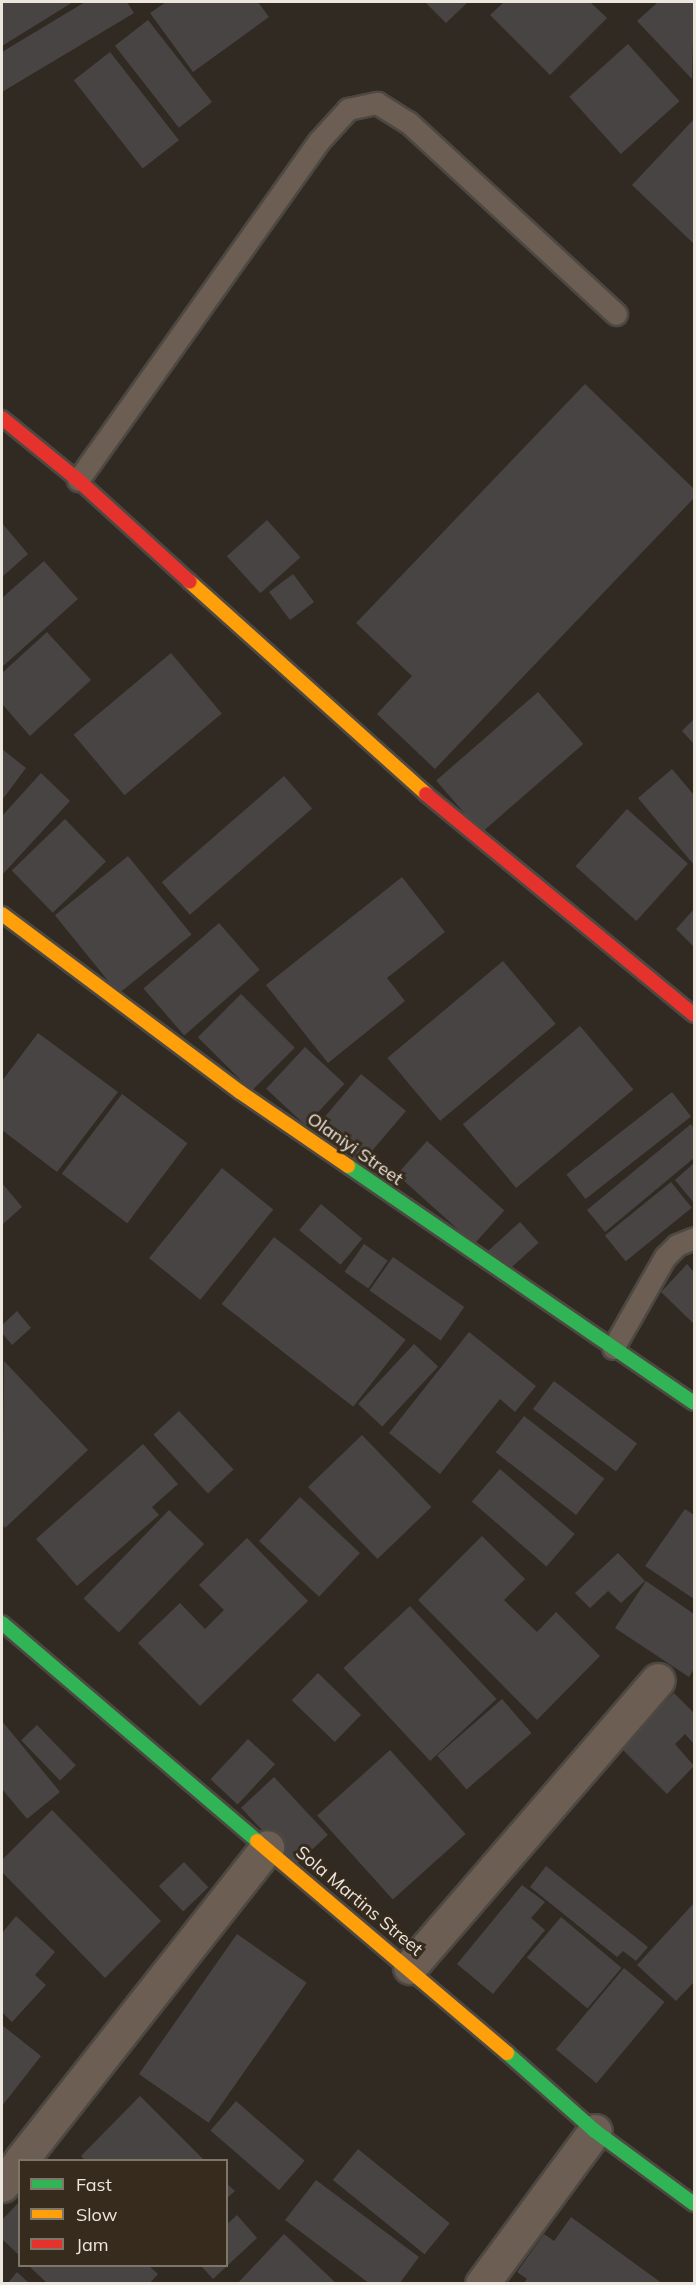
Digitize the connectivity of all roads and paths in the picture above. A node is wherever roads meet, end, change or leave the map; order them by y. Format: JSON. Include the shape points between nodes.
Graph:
{"nodes":[{"id":1,"x":616,"y":314,"type":"dead end"},
{"id":2,"x":2,"y":418,"type":"edge"},
{"id":3,"x":78,"y":480,"type":"junction"},
{"id":4,"x":2,"y":914,"type":"edge"},
{"id":5,"x":694,"y":1015,"type":"edge"},
{"id":6,"x":694,"y":1238,"type":"edge"},
{"id":7,"x":612,"y":1348,"type":"junction"},
{"id":8,"x":694,"y":1403,"type":"edge"},
{"id":9,"x":2,"y":1623,"type":"edge"},
{"id":10,"x":658,"y":1680,"type":"dead end"},
{"id":11,"x":267,"y":1847,"type":"junction"},
{"id":12,"x":410,"y":1967,"type":"junction"},
{"id":13,"x":595,"y":2131,"type":"junction"},
{"id":14,"x":22,"y":2159,"type":"edge"},
{"id":15,"x":18,"y":2164,"type":"edge"},
{"id":16,"x":2,"y":2185,"type":"edge"},
{"id":17,"x":694,"y":2204,"type":"edge"},
{"id":18,"x":482,"y":2283,"type":"edge"}],
"edges":[{"from":1,"to":3,"type":"lane","via":[[408,122],[377,103],[348,109],[318,142]]},
{"from":2,"to":3,"type":"street"},
{"from":3,"to":5,"type":"street","via":[[383,759]]},
{"from":4,"to":7,"type":"street","name":"Olaniyi Street","via":[[240,1092]]},
{"from":6,"to":7,"type":"lane","via":[[677,1245],[666,1257]]},
{"from":7,"to":8,"type":"street","name":"Olaniyi Street"},
{"from":9,"to":11,"type":"street","name":"Sola Martins Street","via":[[141,1745]]},
{"from":10,"to":12,"type":"street"},
{"from":11,"to":12,"type":"street","name":"Sola Martins Street"},
{"from":11,"to":14,"type":"street"},
{"from":12,"to":13,"type":"street","name":"Sola Martins Street"},
{"from":13,"to":17,"type":"street","name":"Sola Martins Street"},
{"from":13,"to":18,"type":"street"},
{"from":15,"to":16,"type":"street"}]}
